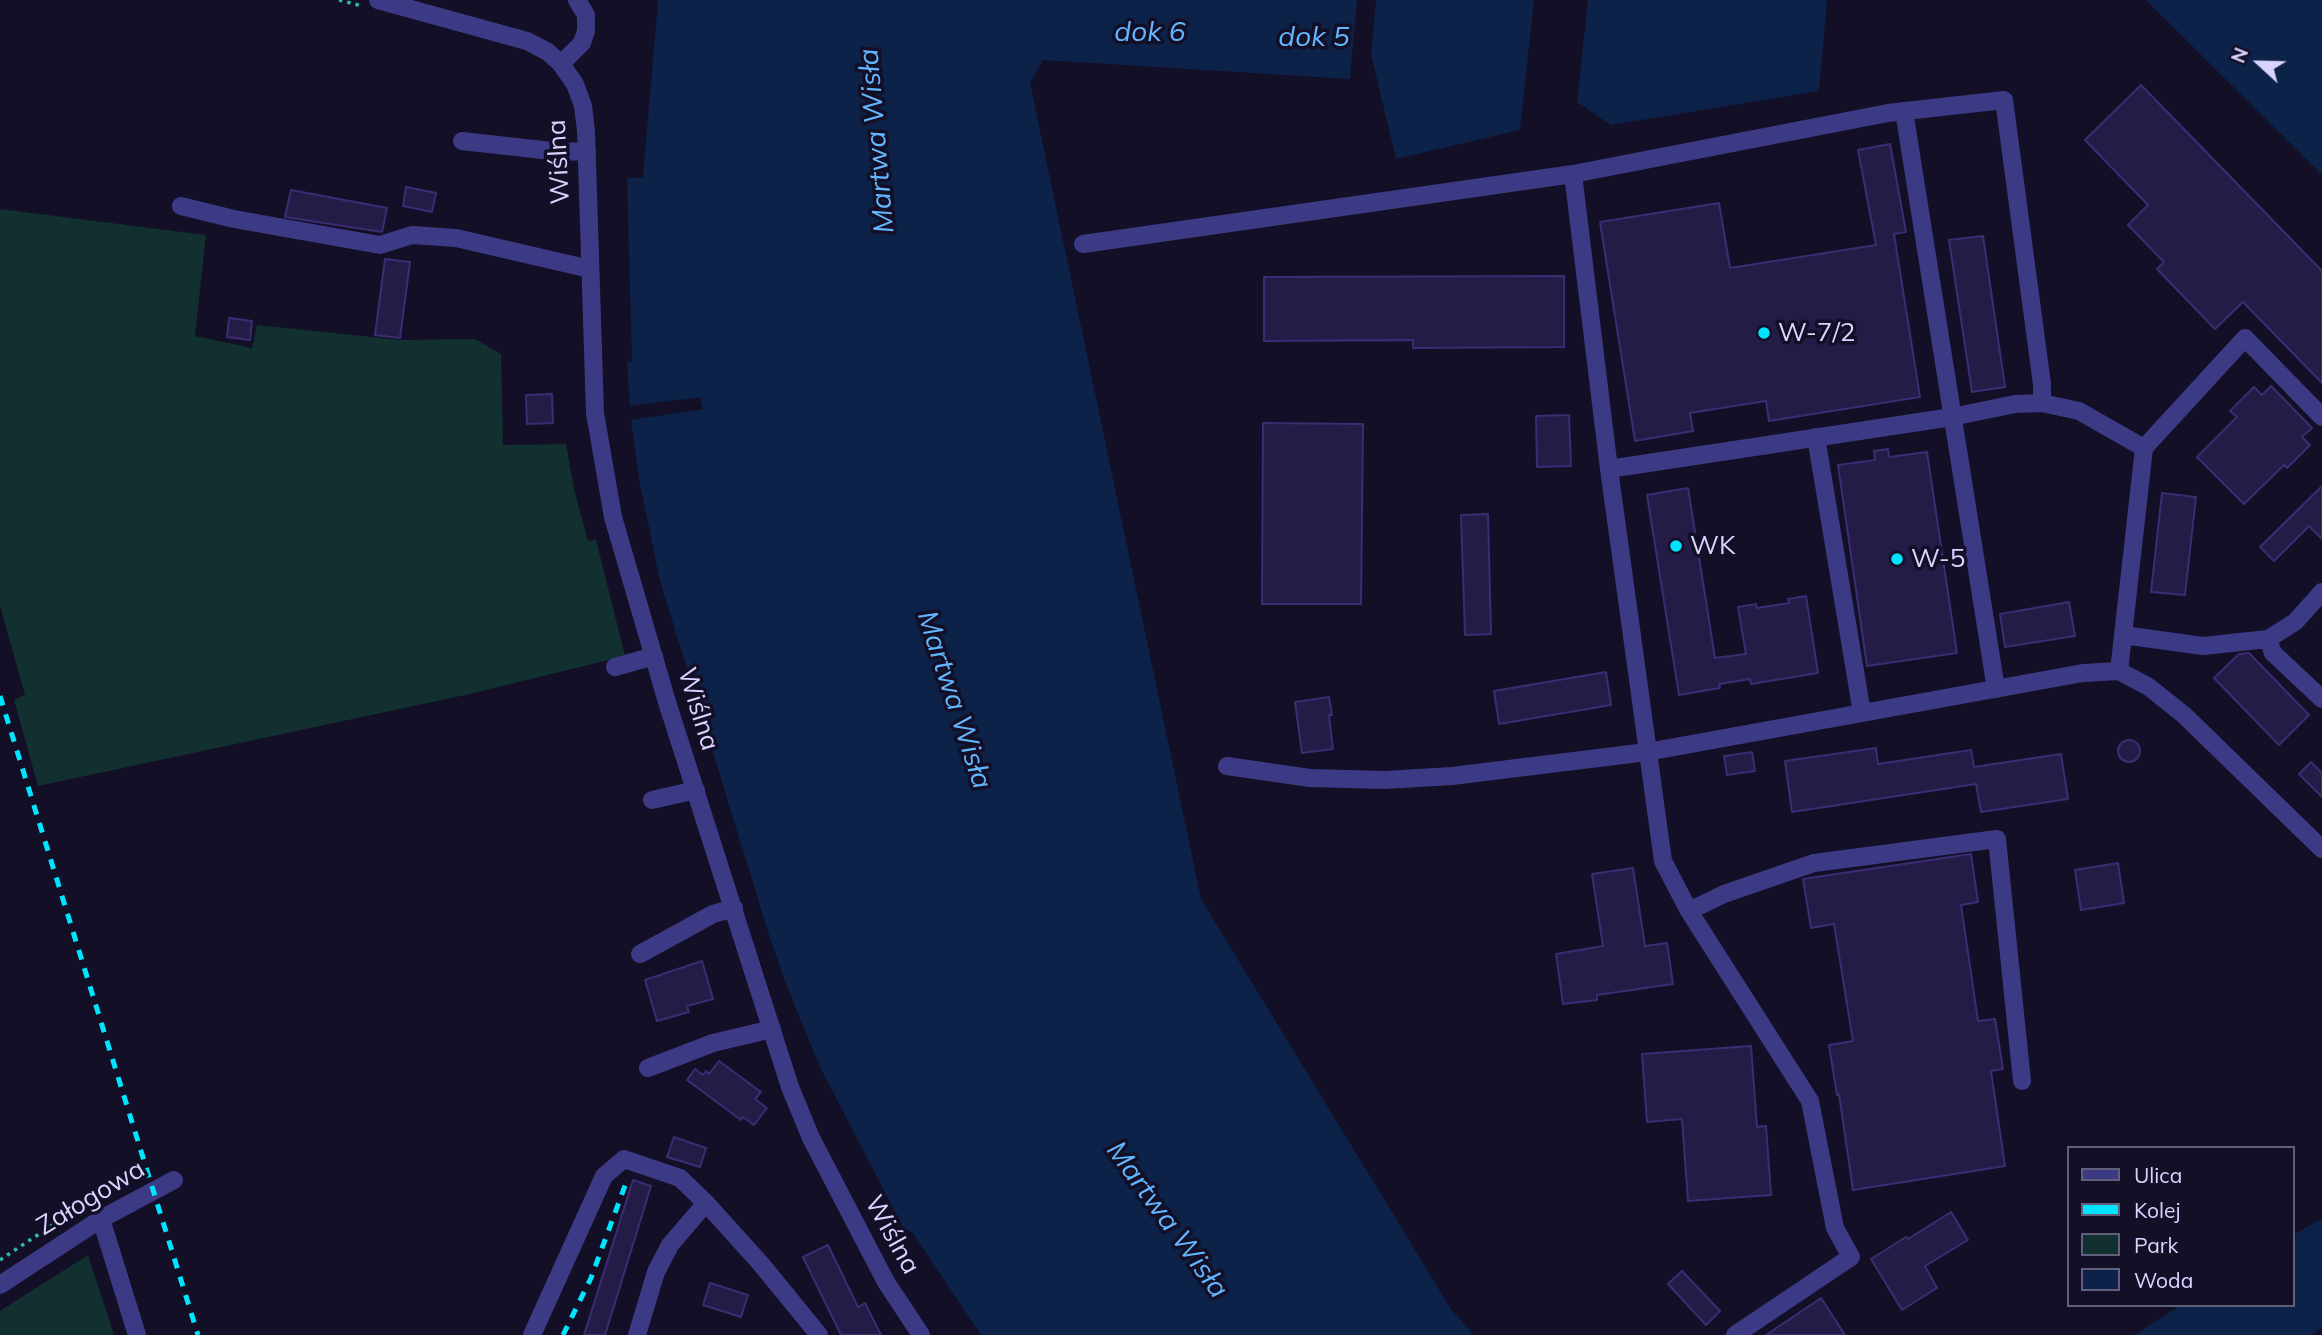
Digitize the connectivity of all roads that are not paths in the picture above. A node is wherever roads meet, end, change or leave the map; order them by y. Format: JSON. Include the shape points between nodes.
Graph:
{"nodes":[{"id":1,"x":378,"y":0,"type":"edge"},
{"id":2,"x":577,"y":0,"type":"edge"},
{"id":3,"x":561,"y":64,"type":"junction"},
{"id":4,"x":1904,"y":111,"type":"junction"},
{"id":5,"x":462,"y":141,"type":"dead end"},
{"id":6,"x":587,"y":151,"type":"junction"},
{"id":7,"x":1573,"y":174,"type":"junction"},
{"id":8,"x":181,"y":206,"type":"dead end"},
{"id":9,"x":1083,"y":243,"type":"dead end"},
{"id":10,"x":590,"y":269,"type":"junction"},
{"id":11,"x":2042,"y":403,"type":"junction"},
{"id":12,"x":1952,"y":417,"type":"junction"},
{"id":13,"x":2322,"y":417,"type":"edge"},
{"id":14,"x":1816,"y":437,"type":"junction"},
{"id":15,"x":2144,"y":448,"type":"junction"},
{"id":16,"x":1609,"y":469,"type":"junction"},
{"id":17,"x":2322,"y":592,"type":"edge"},
{"id":18,"x":2123,"y":635,"type":"junction"},
{"id":19,"x":2268,"y":639,"type":"junction"},
{"id":20,"x":654,"y":656,"type":"junction"},
{"id":21,"x":615,"y":667,"type":"dead end"},
{"id":22,"x":2119,"y":671,"type":"junction"},
{"id":23,"x":1996,"y":689,"type":"junction"},
{"id":24,"x":2322,"y":699,"type":"edge"},
{"id":25,"x":1862,"y":713,"type":"junction"},
{"id":26,"x":1647,"y":752,"type":"junction"},
{"id":27,"x":1227,"y":766,"type":"dead end"},
{"id":28,"x":696,"y":790,"type":"junction"},
{"id":29,"x":652,"y":800,"type":"dead end"},
{"id":30,"x":2322,"y":849,"type":"edge"},
{"id":31,"x":734,"y":908,"type":"junction"},
{"id":32,"x":1689,"y":911,"type":"junction"},
{"id":33,"x":640,"y":954,"type":"dead end"},
{"id":34,"x":772,"y":1029,"type":"junction"},
{"id":35,"x":648,"y":1068,"type":"dead end"},
{"id":36,"x":2022,"y":1081,"type":"dead end"},
{"id":37,"x":174,"y":1180,"type":"dead end"},
{"id":38,"x":706,"y":1203,"type":"junction"},
{"id":39,"x":102,"y":1219,"type":"junction"},
{"id":40,"x":0,"y":1285,"type":"edge"},
{"id":41,"x":137,"y":1335,"type":"edge"},
{"id":42,"x":532,"y":1335,"type":"edge"},
{"id":43,"x":637,"y":1335,"type":"edge"},
{"id":44,"x":819,"y":1335,"type":"edge"},
{"id":45,"x":921,"y":1335,"type":"edge"},
{"id":46,"x":1735,"y":1335,"type":"edge"}],
"edges":[{"from":1,"to":3,"type":"street","via":[[527,41]]},
{"from":2,"to":3,"type":"street","via":[[586,15],[586,32],[573,55]]},
{"from":3,"to":6,"type":"street","name":"Wiślna","via":[[583,106]]},
{"from":4,"to":7,"type":"street"},
{"from":4,"to":11,"type":"street","via":[[2004,100]]},
{"from":4,"to":12,"type":"street"},
{"from":5,"to":6,"type":"street"},
{"from":6,"to":10,"type":"street","name":"Wiślna"},
{"from":7,"to":9,"type":"street"},
{"from":7,"to":16,"type":"street"},
{"from":8,"to":10,"type":"street","via":[[380,245],[412,236],[456,238]]},
{"from":10,"to":20,"type":"street","name":"Wiślna","via":[[598,433],[613,517]]},
{"from":11,"to":12,"type":"street"},
{"from":11,"to":15,"type":"street","via":[[2079,411]]},
{"from":12,"to":14,"type":"street"},
{"from":12,"to":23,"type":"street"},
{"from":13,"to":15,"type":"street","via":[[2245,338]]},
{"from":14,"to":16,"type":"street"},
{"from":14,"to":25,"type":"street"},
{"from":15,"to":18,"type":"street"},
{"from":16,"to":26,"type":"street"},
{"from":17,"to":19,"type":"street","via":[[2295,622]]},
{"from":18,"to":19,"type":"street","via":[[2203,646]]},
{"from":18,"to":22,"type":"street"},
{"from":19,"to":24,"type":"street","via":[[2273,653]]},
{"from":20,"to":21,"type":"street"},
{"from":20,"to":28,"type":"street","name":"Wiślna"},
{"from":22,"to":23,"type":"street"},
{"from":22,"to":30,"type":"street","via":[[2150,687],[2184,715]]},
{"from":23,"to":25,"type":"street"},
{"from":25,"to":26,"type":"street"},
{"from":26,"to":27,"type":"street","via":[[1385,780],[1310,778]]},
{"from":26,"to":32,"type":"street","via":[[1663,861]]},
{"from":28,"to":29,"type":"street"},
{"from":28,"to":31,"type":"street","name":"Wiślna"},
{"from":31,"to":33,"type":"street","via":[[713,914]]},
{"from":31,"to":34,"type":"street","name":"Wiślna"},
{"from":32,"to":36,"type":"street","via":[[1814,863],[1997,839]]},
{"from":32,"to":46,"type":"street","via":[[1810,1101],[1835,1228],[1851,1257]]},
{"from":34,"to":35,"type":"street"},
{"from":34,"to":45,"type":"street","name":"Wiślna","via":[[811,1138],[886,1282]]},
{"from":37,"to":39,"type":"street","name":"Załogowa"},
{"from":38,"to":42,"type":"street","via":[[680,1178],[624,1159],[604,1177]]},
{"from":38,"to":43,"type":"street","via":[[670,1245]]},
{"from":38,"to":44,"type":"street"},
{"from":39,"to":40,"type":"street","name":"Załogowa"},
{"from":39,"to":41,"type":"street"}]}
